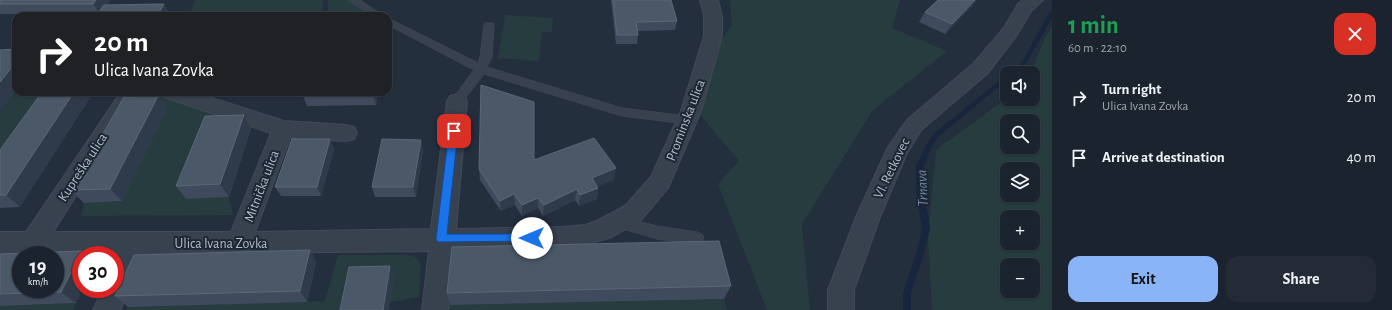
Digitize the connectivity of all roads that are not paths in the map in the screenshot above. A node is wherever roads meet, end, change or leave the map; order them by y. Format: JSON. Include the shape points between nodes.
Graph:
{"nodes":[{"id":1,"x":353,"y":0,"type":"edge"},
{"id":2,"x":709,"y":0,"type":"edge"},
{"id":3,"x":1034,"y":0,"type":"edge"},
{"id":4,"x":368,"y":5,"type":"edge"},
{"id":5,"x":392,"y":23,"type":"edge"},
{"id":6,"x":489,"y":25,"type":"dead end"},
{"id":7,"x":481,"y":69,"type":"junction"},
{"id":8,"x":128,"y":96,"type":"edge"},
{"id":9,"x":184,"y":96,"type":"edge"},
{"id":10,"x":457,"y":101,"type":"joint"},
{"id":11,"x":687,"y":120,"type":"junction"},
{"id":12,"x":283,"y":129,"type":"junction"},
{"id":13,"x":346,"y":132,"type":"dead end"},
{"id":14,"x":618,"y":222,"type":"junction"},
{"id":15,"x":697,"y":238,"type":"dead end"},
{"id":16,"x":441,"y":239,"type":"junction"},
{"id":17,"x":33,"y":242,"type":"junction"},
{"id":18,"x":140,"y":242,"type":"junction"},
{"id":19,"x":0,"y":243,"type":"edge"},
{"id":20,"x":239,"y":243,"type":"junction"},
{"id":21,"x":106,"y":310,"type":"edge"},
{"id":22,"x":435,"y":310,"type":"edge"},
{"id":23,"x":841,"y":310,"type":"edge"}],
"edges":[{"from":1,"to":4,"type":"lane"},
{"from":2,"to":11,"type":"street","name":"Prominska ulica","via":[[713,16],[713,36]]},
{"from":3,"to":23,"type":"street","name":"VI. Retkovec","via":[[1024,8],[1011,31],[981,68],[914,125],[896,153],[868,217],[842,290]]},
{"from":5,"to":7,"type":"lane"},
{"from":6,"to":7,"type":"lane","via":[[486,57]]},
{"from":7,"to":10,"type":"lane"},
{"from":7,"to":11,"type":"lane","via":[[622,112]]},
{"from":8,"to":17,"type":"street","name":"Kupreška ulica"},
{"from":9,"to":12,"type":"street"},
{"from":10,"to":16,"type":"street"},
{"from":11,"to":14,"type":"street","name":"Prominska ulica","via":[[660,182],[633,213]]},
{"from":12,"to":13,"type":"street"},
{"from":12,"to":20,"type":"street","name":"Mitnička ulica"},
{"from":14,"to":15,"type":"lane","via":[[640,230]]},
{"from":14,"to":16,"type":"street","name":"Ulica Ivana Zovka","via":[[603,230],[562,238]]},
{"from":16,"to":20,"type":"street","name":"Ulica Ivana Zovka"},
{"from":16,"to":22,"type":"street"},
{"from":17,"to":18,"type":"street","name":"Ulica Ivana Zovka"},
{"from":17,"to":19,"type":"street","name":"Ulica Ivana Zovka"},
{"from":18,"to":20,"type":"street","name":"Ulica Ivana Zovka"},
{"from":18,"to":21,"type":"street"}]}
